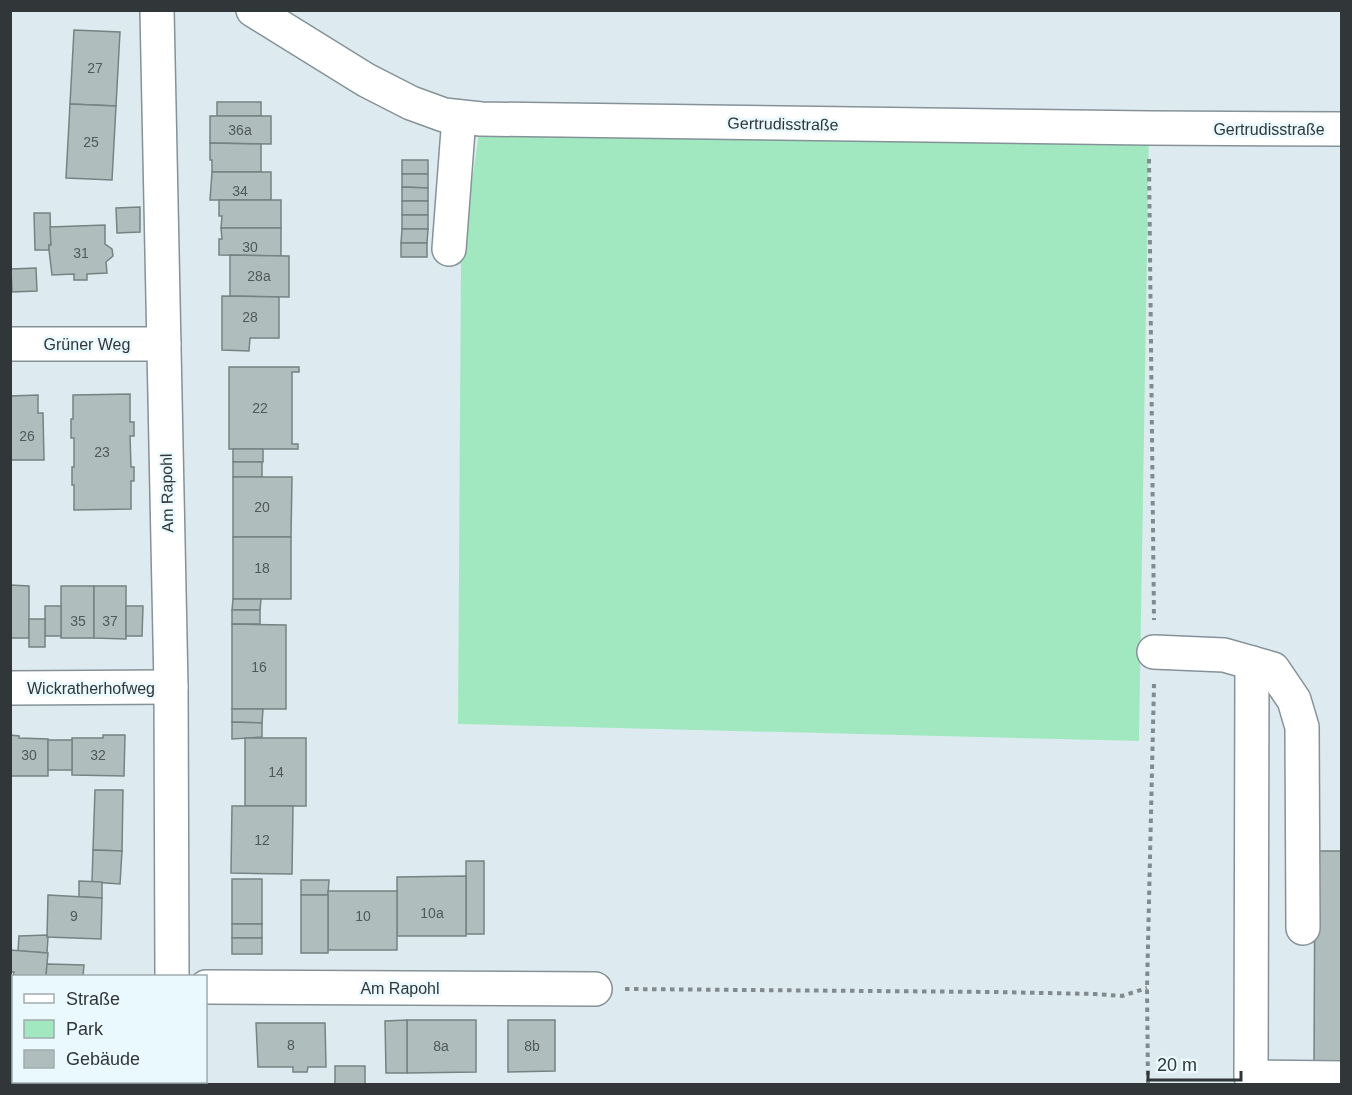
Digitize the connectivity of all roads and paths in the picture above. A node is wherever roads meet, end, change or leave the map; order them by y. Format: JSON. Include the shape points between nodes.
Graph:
{"nodes":[{"id":1,"x":157,"y":10,"type":"edge"},
{"id":2,"x":253,"y":10,"type":"edge"},
{"id":3,"x":459,"y":117,"type":"junction"},
{"id":4,"x":1149,"y":129,"type":"junction"},
{"id":5,"x":1341,"y":129,"type":"edge"},
{"id":6,"x":449,"y":249,"type":"dead end"},
{"id":7,"x":10,"y":344,"type":"edge"},
{"id":8,"x":164,"y":344,"type":"junction"},
{"id":9,"x":1154,"y":652,"type":"junction"},
{"id":10,"x":1252,"y":663,"type":"junction"},
{"id":11,"x":171,"y":687,"type":"junction"},
{"id":12,"x":10,"y":688,"type":"edge"},
{"id":13,"x":1303,"y":928,"type":"dead end"},
{"id":14,"x":172,"y":975,"type":"edge"},
{"id":15,"x":207,"y":987,"type":"edge"},
{"id":16,"x":1148,"y":988,"type":"junction"},
{"id":17,"x":596,"y":989,"type":"joint"},
{"id":18,"x":1341,"y":1078,"type":"edge"},
{"id":19,"x":1148,"y":1084,"type":"edge"}],
"edges":[{"from":1,"to":8,"type":"street","name":"Am Rapohl"},
{"from":2,"to":3,"type":"street","name":"Gertrudisstraße","via":[[366,80],[411,103]]},
{"from":3,"to":4,"type":"street","name":"Gertrudisstraße"},
{"from":3,"to":6,"type":"street"},
{"from":4,"to":5,"type":"street","name":"Gertrudisstraße"},
{"from":4,"to":9,"type":"path"},
{"from":7,"to":8,"type":"street","name":"Grüner Weg"},
{"from":8,"to":11,"type":"street","name":"Am Rapohl"},
{"from":9,"to":10,"type":"street","via":[[1224,655]]},
{"from":9,"to":16,"type":"path"},
{"from":10,"to":13,"type":"street","via":[[1273,669],[1294,700],[1302,727]]},
{"from":10,"to":18,"type":"street","via":[[1251,1077]]},
{"from":11,"to":12,"type":"street","name":"Wickratherhofweg"},
{"from":11,"to":14,"type":"street","name":"Am Rapohl"},
{"from":15,"to":17,"type":"street","name":"Am Rapohl"},
{"from":16,"to":17,"type":"path","via":[[1122,996]]},
{"from":16,"to":19,"type":"path"}]}
